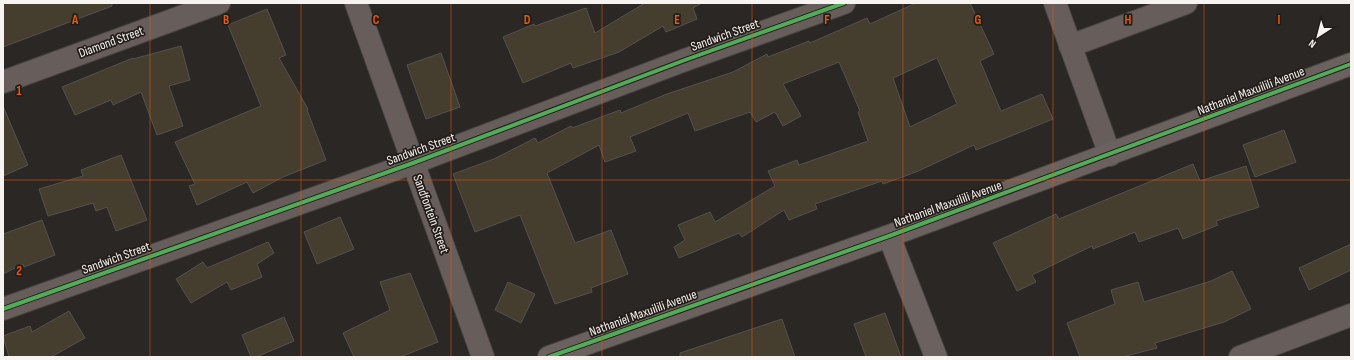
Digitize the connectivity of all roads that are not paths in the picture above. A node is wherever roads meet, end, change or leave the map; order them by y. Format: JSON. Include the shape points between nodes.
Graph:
{"nodes":[{"id":1,"x":218,"y":3,"type":"edge"},
{"id":2,"x":356,"y":3,"type":"edge"},
{"id":3,"x":844,"y":3,"type":"edge"},
{"id":4,"x":1055,"y":3,"type":"edge"},
{"id":5,"x":1186,"y":3,"type":"edge"},
{"id":6,"x":1070,"y":46,"type":"junction"},
{"id":7,"x":1351,"y":64,"type":"edge"},
{"id":8,"x":3,"y":82,"type":"edge"},
{"id":9,"x":1110,"y":155,"type":"junction"},
{"id":10,"x":413,"y":163,"type":"junction"},
{"id":11,"x":889,"y":236,"type":"junction"},
{"id":12,"x":3,"y":309,"type":"edge"},
{"id":13,"x":1351,"y":315,"type":"edge"},
{"id":14,"x":483,"y":357,"type":"edge"},
{"id":15,"x":549,"y":357,"type":"edge"},
{"id":16,"x":936,"y":357,"type":"edge"},
{"id":17,"x":1240,"y":357,"type":"edge"}],
"edges":[{"from":1,"to":8,"type":"street","name":"Diamond Street"},
{"from":2,"to":10,"type":"street","name":"Sandfontein Street"},
{"from":3,"to":10,"type":"street","name":"Sandwich Street"},
{"from":4,"to":6,"type":"street"},
{"from":5,"to":6,"type":"street"},
{"from":6,"to":9,"type":"street"},
{"from":7,"to":9,"type":"street","name":"Nathaniel Maxuilili Avenue"},
{"from":9,"to":11,"type":"street","name":"Nathaniel Maxuilili Avenue"},
{"from":10,"to":12,"type":"street","name":"Sandwich Street"},
{"from":10,"to":14,"type":"street","name":"Sandfontein Street"},
{"from":11,"to":15,"type":"street","name":"Nathaniel Maxuilili Avenue"},
{"from":11,"to":16,"type":"street"},
{"from":13,"to":17,"type":"street"}]}
